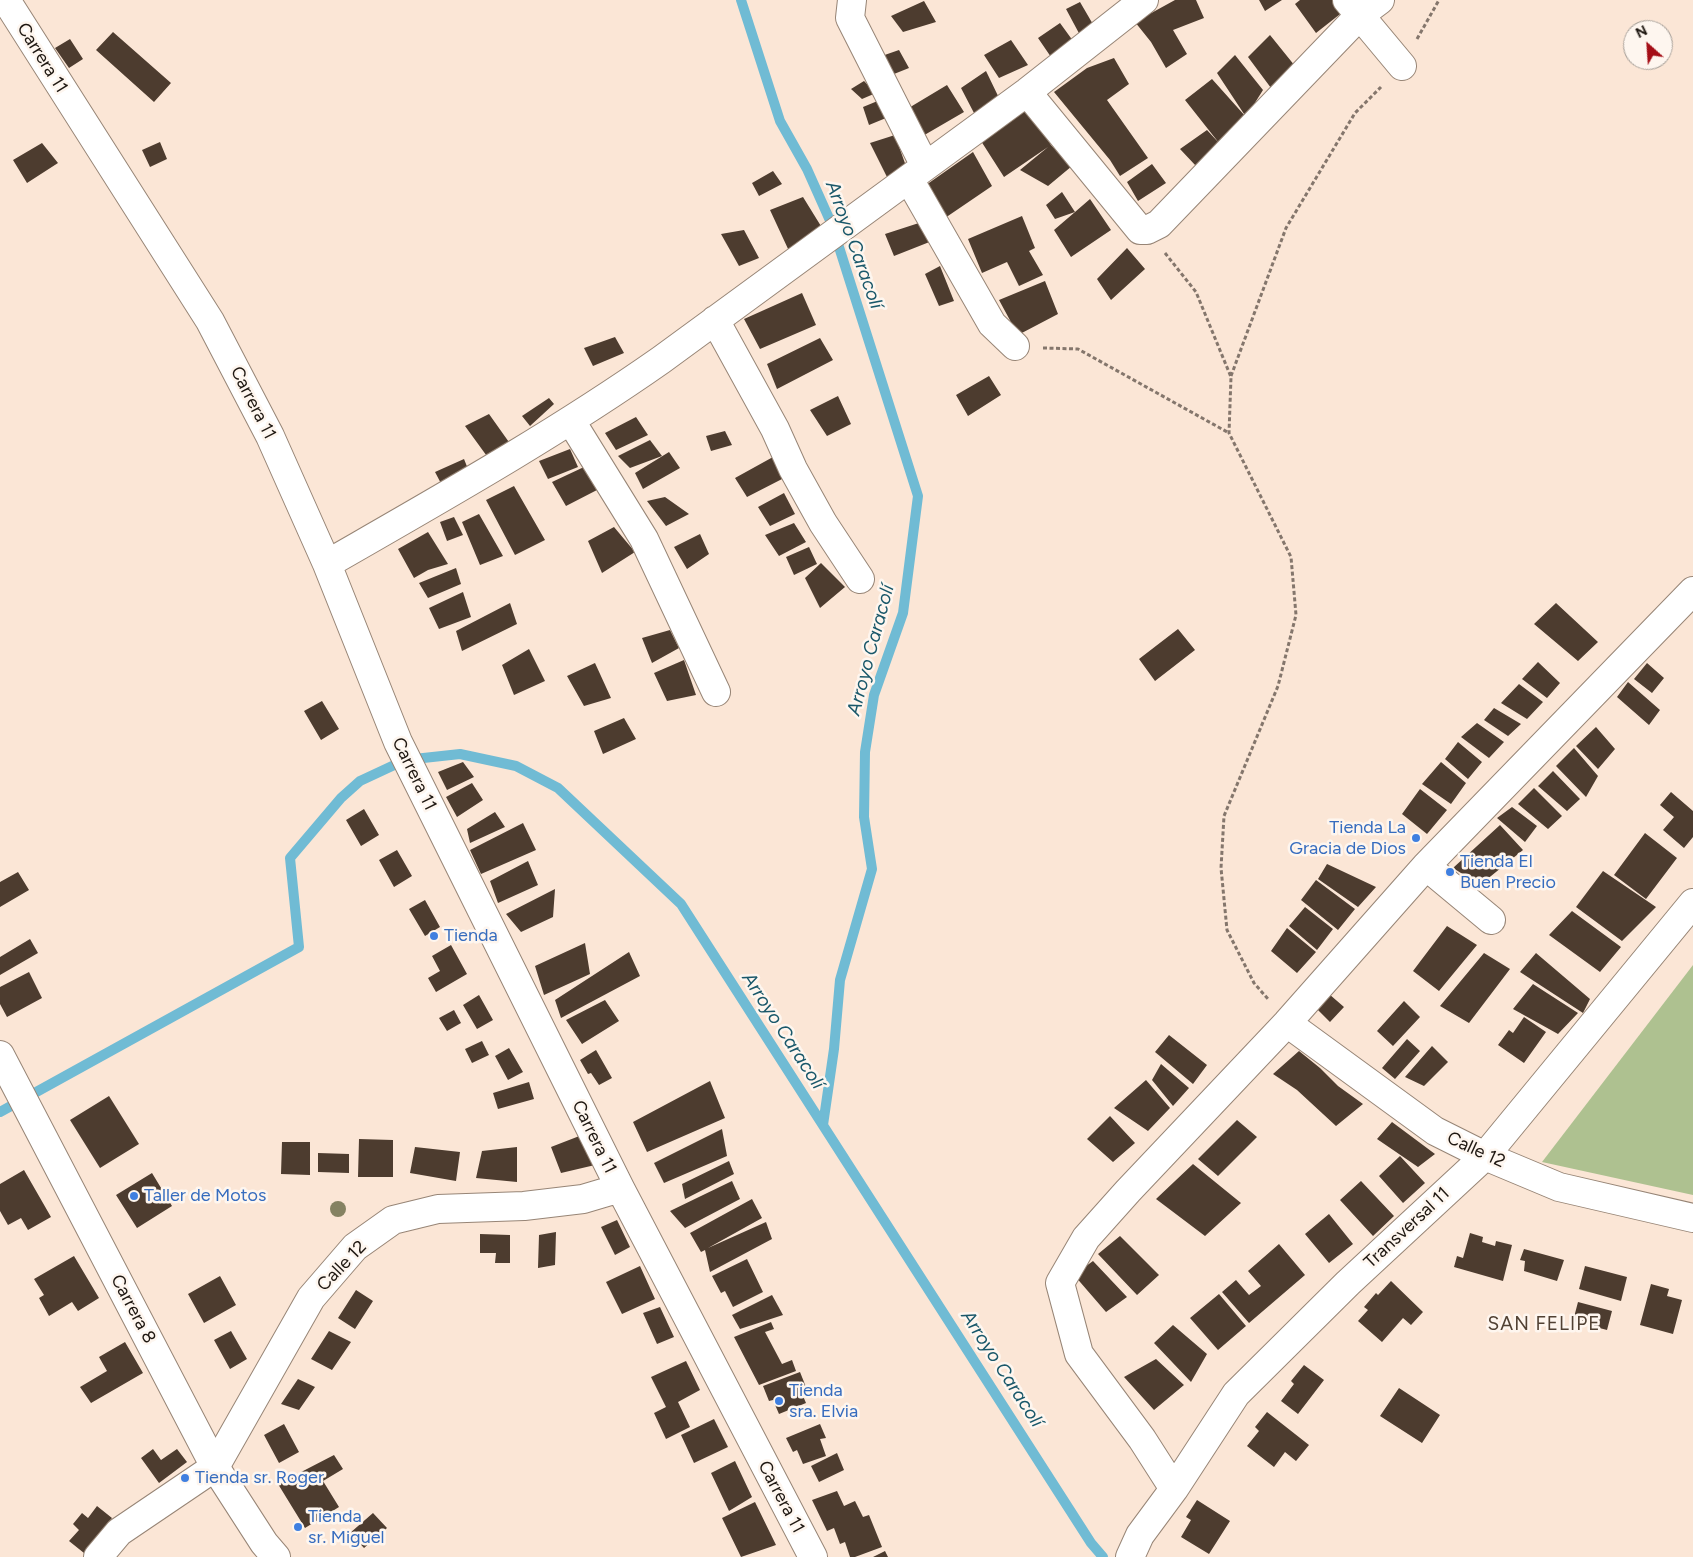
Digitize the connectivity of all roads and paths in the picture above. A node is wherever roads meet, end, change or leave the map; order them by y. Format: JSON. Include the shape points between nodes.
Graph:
{"nodes":[{"id":1,"x":6,"y":0,"type":"edge"},
{"id":2,"x":852,"y":0,"type":"edge"},
{"id":3,"x":1144,"y":0,"type":"edge"},
{"id":4,"x":1439,"y":0,"type":"edge"},
{"id":5,"x":1362,"y":5,"type":"edge"},
{"id":6,"x":1402,"y":66,"type":"junction"},
{"id":7,"x":1027,"y":92,"type":"junction"},
{"id":8,"x":917,"y":173,"type":"junction"},
{"id":9,"x":1146,"y":230,"type":"junction"},
{"id":10,"x":715,"y":320,"type":"junction"},
{"id":11,"x":1015,"y":346,"type":"joint"},
{"id":12,"x":1231,"y":377,"type":"junction"},
{"id":13,"x":571,"y":421,"type":"junction"},
{"id":14,"x":1229,"y":432,"type":"junction"},
{"id":15,"x":327,"y":564,"type":"junction"},
{"id":16,"x":860,"y":579,"type":"dead end"},
{"id":17,"x":1693,"y":591,"type":"edge"},
{"id":18,"x":716,"y":692,"type":"dead end"},
{"id":19,"x":1426,"y":866,"type":"junction"},
{"id":20,"x":1693,"y":903,"type":"edge"},
{"id":21,"x":1491,"y":920,"type":"dead end"},
{"id":22,"x":1287,"y":1023,"type":"junction"},
{"id":23,"x":6,"y":1067,"type":"edge"},
{"id":24,"x":1485,"y":1156,"type":"junction"},
{"id":25,"x":620,"y":1188,"type":"junction"},
{"id":26,"x":1693,"y":1218,"type":"edge"},
{"id":27,"x":215,"y":1467,"type":"junction"},
{"id":28,"x":1174,"y":1488,"type":"junction"},
{"id":29,"x":1135,"y":1546,"type":"edge"},
{"id":30,"x":98,"y":1557,"type":"edge"},
{"id":31,"x":276,"y":1557,"type":"edge"},
{"id":32,"x":813,"y":1557,"type":"edge"}],
"edges":[{"from":1,"to":15,"type":"street","name":"Carrera 11","via":[[210,321],[270,436]]},
{"from":2,"to":8,"type":"street","via":[[850,18]]},
{"from":3,"to":7,"type":"street"},
{"from":4,"to":6,"type":"path"},
{"from":5,"to":6,"type":"street"},
{"from":5,"to":9,"type":"street","via":[[1159,224]]},
{"from":6,"to":12,"type":"path","via":[[1355,113],[1286,228]]},
{"from":7,"to":8,"type":"street"},
{"from":7,"to":9,"type":"street","via":[[1140,230]]},
{"from":8,"to":10,"type":"street"},
{"from":8,"to":11,"type":"street","via":[[992,324]]},
{"from":9,"to":12,"type":"path","via":[[1196,292]]},
{"from":10,"to":13,"type":"street"},
{"from":10,"to":16,"type":"street","via":[[775,429],[793,470]]},
{"from":11,"to":14,"type":"path","via":[[1078,349]]},
{"from":12,"to":14,"type":"path"},
{"from":13,"to":15,"type":"street"},
{"from":13,"to":18,"type":"street","via":[[644,540]]},
{"from":14,"to":22,"type":"path","via":[[1291,557],[1296,615],[1278,686],[1224,816],[1221,868],[1227,930],[1254,983]]},
{"from":15,"to":25,"type":"street","name":"Carrera 11","via":[[398,742]]},
{"from":17,"to":19,"type":"street"},
{"from":19,"to":21,"type":"street"},
{"from":19,"to":22,"type":"street"},
{"from":20,"to":24,"type":"street","name":"Transversal 11"},
{"from":22,"to":24,"type":"street","name":"Calle 12","via":[[1435,1131]]},
{"from":22,"to":28,"type":"street","via":[[1086,1238],[1060,1283],[1080,1354]]},
{"from":23,"to":27,"type":"street","name":"Carrera 8"},
{"from":24,"to":26,"type":"street","name":"Calle 12","via":[[1559,1187]]},
{"from":24,"to":28,"type":"street","name":"Transversal 11","via":[[1348,1283],[1236,1394]]},
{"from":25,"to":27,"type":"street","name":"Calle 12","via":[[583,1199],[532,1205],[438,1209],[394,1220],[355,1246],[311,1298]]},
{"from":25,"to":32,"type":"street","name":"Carrera 11"},
{"from":27,"to":30,"type":"street","via":[[119,1532]]},
{"from":27,"to":31,"type":"street","name":"Carrera 8"},
{"from":28,"to":29,"type":"street","name":"Transversal 11"}]}
